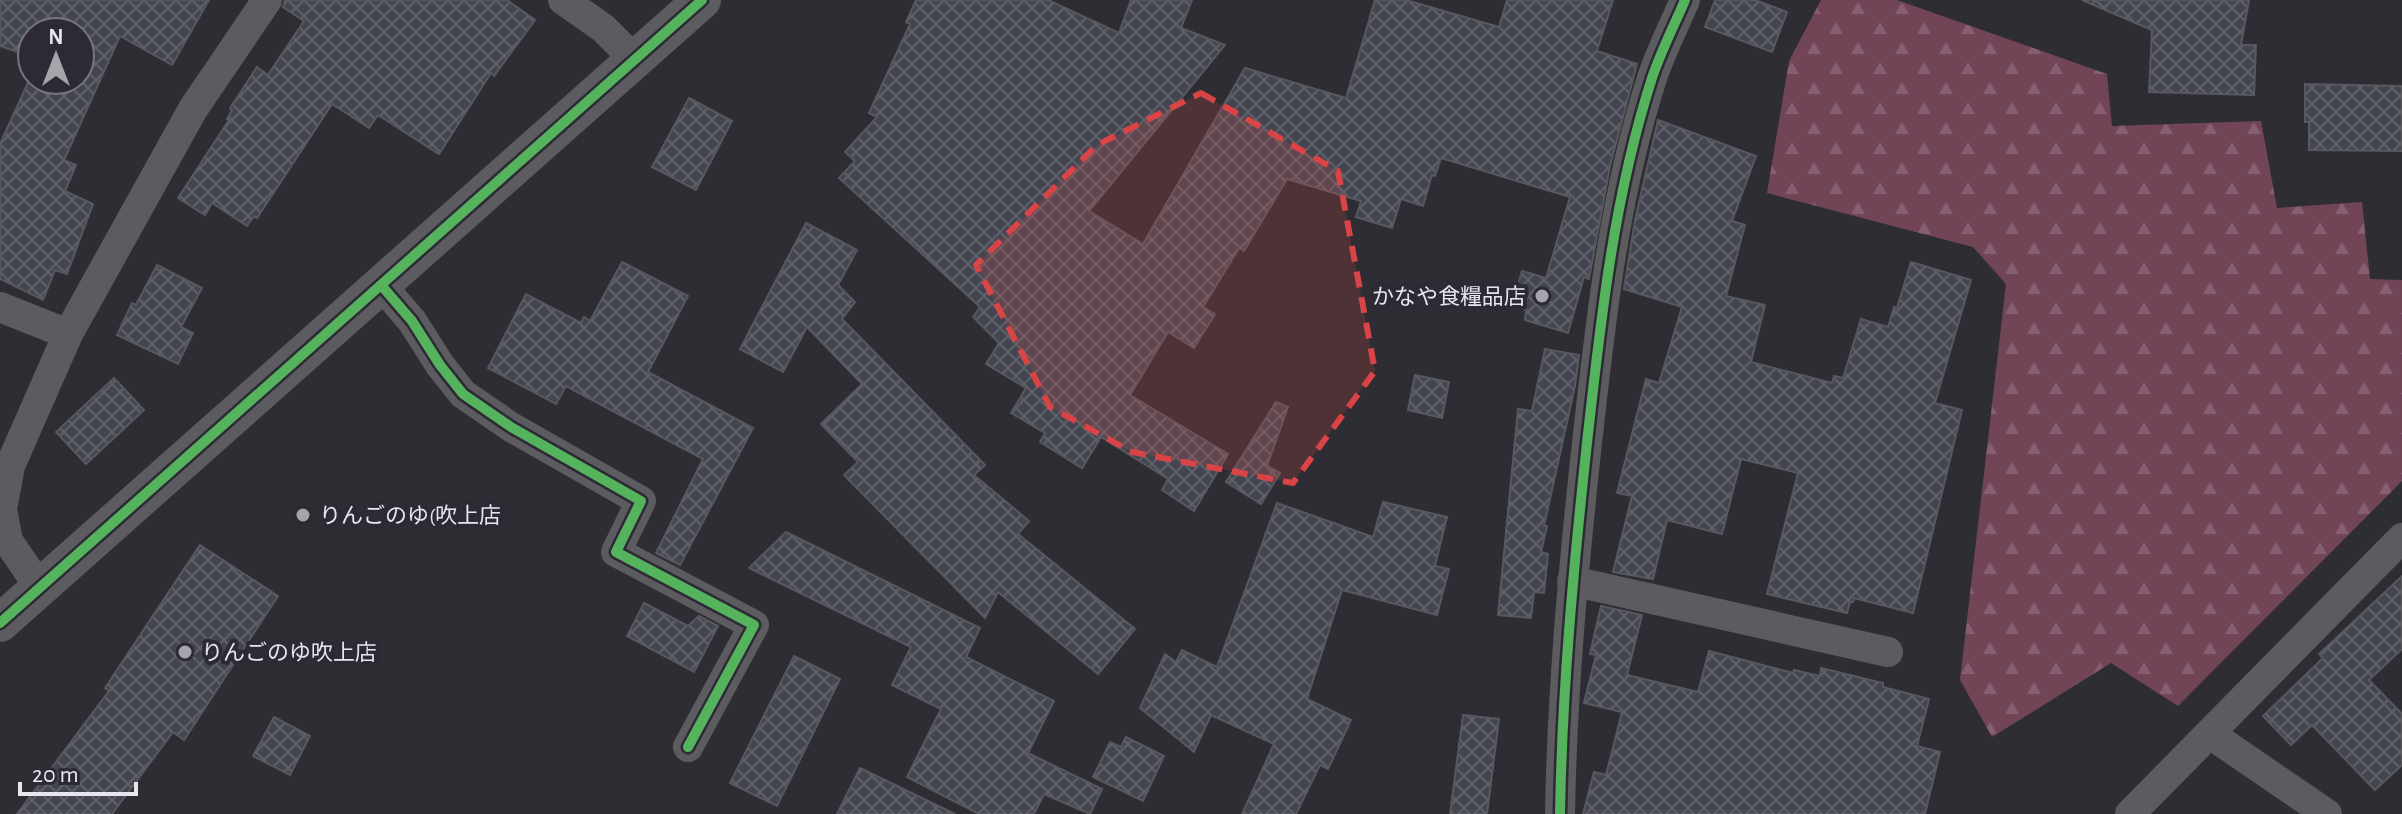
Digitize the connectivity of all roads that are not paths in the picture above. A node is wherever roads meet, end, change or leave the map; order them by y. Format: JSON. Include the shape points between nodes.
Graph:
{"nodes":[{"id":1,"x":267,"y":0,"type":"edge"},
{"id":2,"x":563,"y":0,"type":"edge"},
{"id":3,"x":702,"y":0,"type":"edge"},
{"id":4,"x":1685,"y":0,"type":"edge"},
{"id":5,"x":635,"y":60,"type":"junction"},
{"id":6,"x":381,"y":285,"type":"junction"},
{"id":7,"x":0,"y":307,"type":"edge"},
{"id":8,"x":68,"y":334,"type":"junction"},
{"id":9,"x":2402,"y":538,"type":"edge"},
{"id":10,"x":1572,"y":581,"type":"junction"},
{"id":11,"x":40,"y":588,"type":"junction"},
{"id":12,"x":0,"y":623,"type":"edge"},
{"id":13,"x":1888,"y":652,"type":"dead end"},
{"id":14,"x":2210,"y":734,"type":"junction"},
{"id":15,"x":688,"y":747,"type":"dead end"},
{"id":16,"x":1560,"y":814,"type":"edge"},
{"id":17,"x":2130,"y":814,"type":"edge"},
{"id":18,"x":2327,"y":814,"type":"edge"}],
"edges":[{"from":1,"to":8,"type":"street","via":[[193,109]]},
{"from":2,"to":5,"type":"street","via":[[603,28]]},
{"from":3,"to":5,"type":"street"},
{"from":4,"to":10,"type":"street","via":[[1633,145],[1605,282]]},
{"from":5,"to":6,"type":"street"},
{"from":6,"to":11,"type":"street"},
{"from":6,"to":15,"type":"street","via":[[463,394],[641,501],[616,552],[754,625]]},
{"from":7,"to":8,"type":"street"},
{"from":8,"to":11,"type":"street","via":[[10,466],[2,509],[8,541]]},
{"from":9,"to":14,"type":"street"},
{"from":10,"to":13,"type":"street"},
{"from":10,"to":16,"type":"street","via":[[1561,714]]},
{"from":11,"to":12,"type":"street"},
{"from":14,"to":17,"type":"street"},
{"from":14,"to":18,"type":"street"}]}
